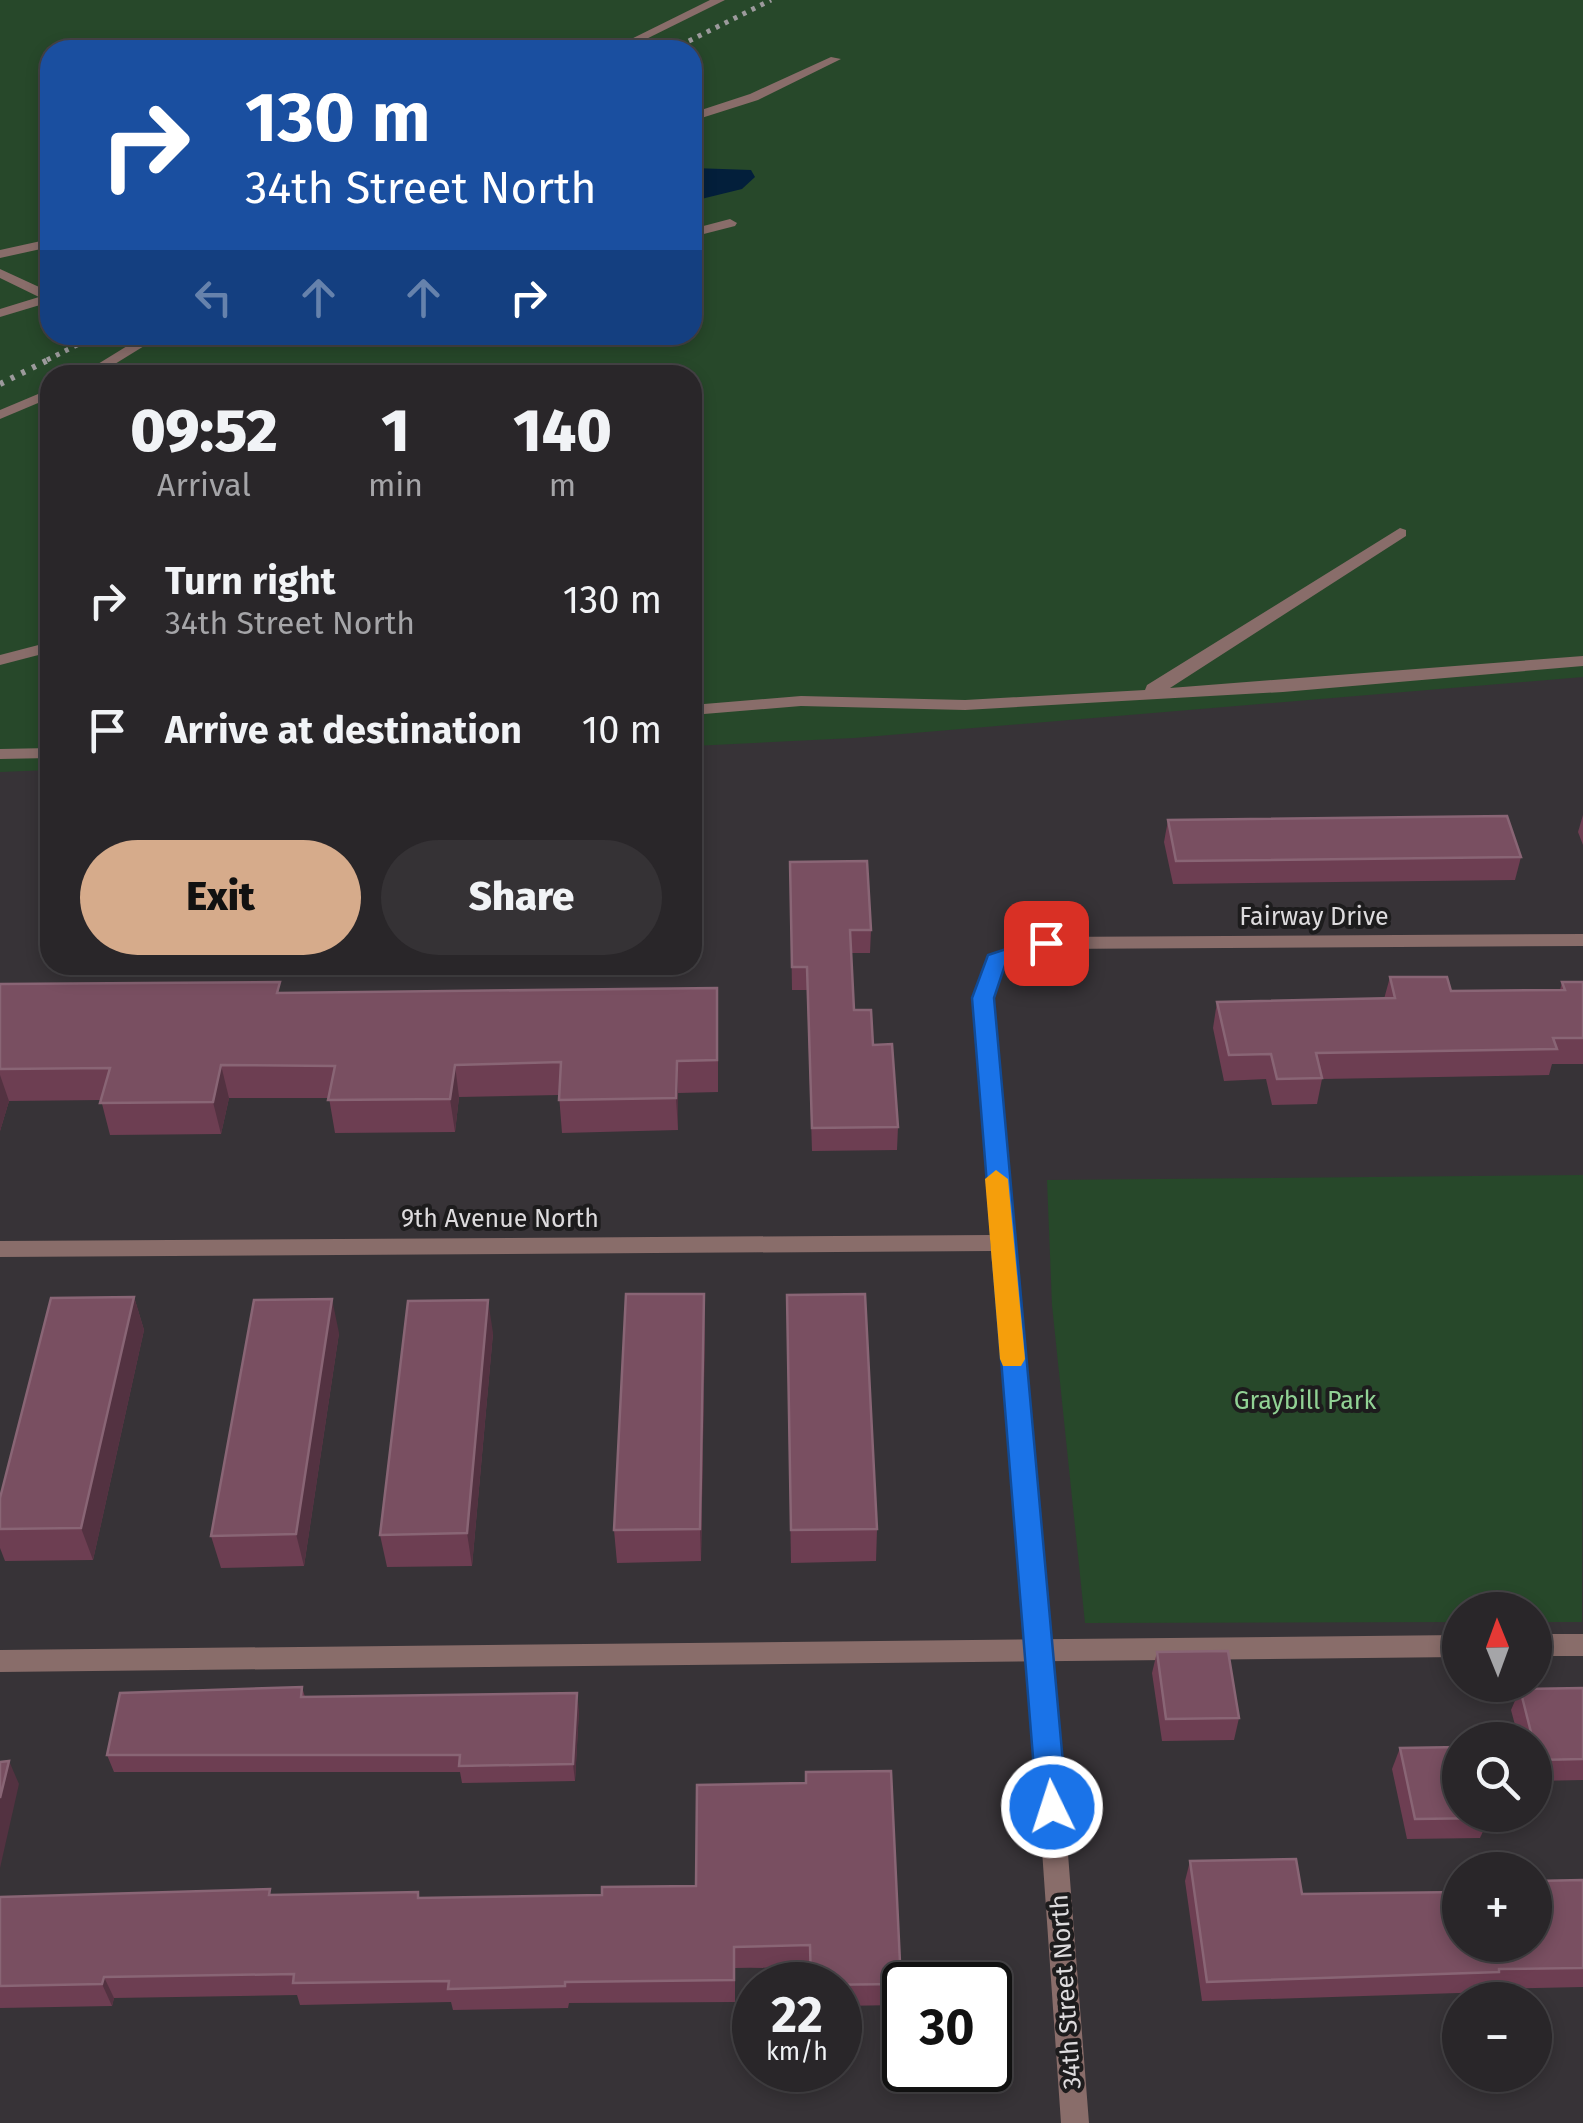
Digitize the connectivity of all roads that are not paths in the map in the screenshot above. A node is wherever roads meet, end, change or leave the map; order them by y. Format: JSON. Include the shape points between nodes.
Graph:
{"nodes":[{"id":1,"x":720,"y":0,"type":"edge"},
{"id":2,"x":636,"y":40,"type":"edge"},
{"id":3,"x":835,"y":58,"type":"dead end"},
{"id":4,"x":702,"y":114,"type":"edge"},
{"id":5,"x":730,"y":223,"type":"dead end"},
{"id":6,"x":702,"y":230,"type":"edge"},
{"id":7,"x":40,"y":245,"type":"edge"},
{"id":8,"x":0,"y":254,"type":"edge"},
{"id":9,"x":0,"y":273,"type":"edge"},
{"id":10,"x":40,"y":293,"type":"edge"},
{"id":11,"x":40,"y":301,"type":"edge"},
{"id":12,"x":0,"y":313,"type":"edge"},
{"id":13,"x":131,"y":345,"type":"edge"},
{"id":14,"x":102,"y":365,"type":"edge"},
{"id":15,"x":40,"y":397,"type":"edge"},
{"id":16,"x":0,"y":415,"type":"edge"},
{"id":17,"x":1400,"y":533,"type":"dead end"},
{"id":18,"x":40,"y":650,"type":"edge"},
{"id":19,"x":0,"y":660,"type":"edge"},
{"id":20,"x":1583,"y":660,"type":"edge"},
{"id":21,"x":1124,"y":695,"type":"junction"},
{"id":22,"x":702,"y":709,"type":"edge"},
{"id":23,"x":40,"y":752,"type":"edge"},
{"id":24,"x":0,"y":754,"type":"edge"},
{"id":25,"x":1583,"y":940,"type":"edge"},
{"id":26,"x":1046,"y":943,"type":"joint"},
{"id":27,"x":1001,"y":1243,"type":"junction"},
{"id":28,"x":0,"y":1249,"type":"edge"},
{"id":29,"x":1583,"y":1645,"type":"edge"},
{"id":30,"x":1442,"y":1646,"type":"edge"},
{"id":31,"x":1552,"y":1646,"type":"edge"},
{"id":32,"x":1040,"y":1649,"type":"junction"},
{"id":33,"x":0,"y":1661,"type":"edge"},
{"id":34,"x":1075,"y":2123,"type":"edge"}],
"edges":[{"from":1,"to":2,"type":"street"},
{"from":3,"to":4,"type":"street"},
{"from":5,"to":6,"type":"street"},
{"from":7,"to":8,"type":"street"},
{"from":9,"to":10,"type":"street"},
{"from":11,"to":12,"type":"street"},
{"from":13,"to":14,"type":"street"},
{"from":15,"to":16,"type":"street"},
{"from":17,"to":21,"type":"street","via":[[1162,686]]},
{"from":18,"to":19,"type":"street"},
{"from":20,"to":21,"type":"street"},
{"from":21,"to":22,"type":"street"},
{"from":23,"to":24,"type":"street"},
{"from":25,"to":26,"type":"street","name":"Fairway Drive"},
{"from":26,"to":27,"type":"street","name":"34th Street North","via":[[996,960],[983,998]]},
{"from":27,"to":28,"type":"street","name":"9th Avenue North"},
{"from":27,"to":32,"type":"street","name":"34th Street North"},
{"from":29,"to":31,"type":"street"},
{"from":30,"to":32,"type":"street"},
{"from":32,"to":33,"type":"street"},
{"from":32,"to":34,"type":"street","name":"34th Street North"}]}
